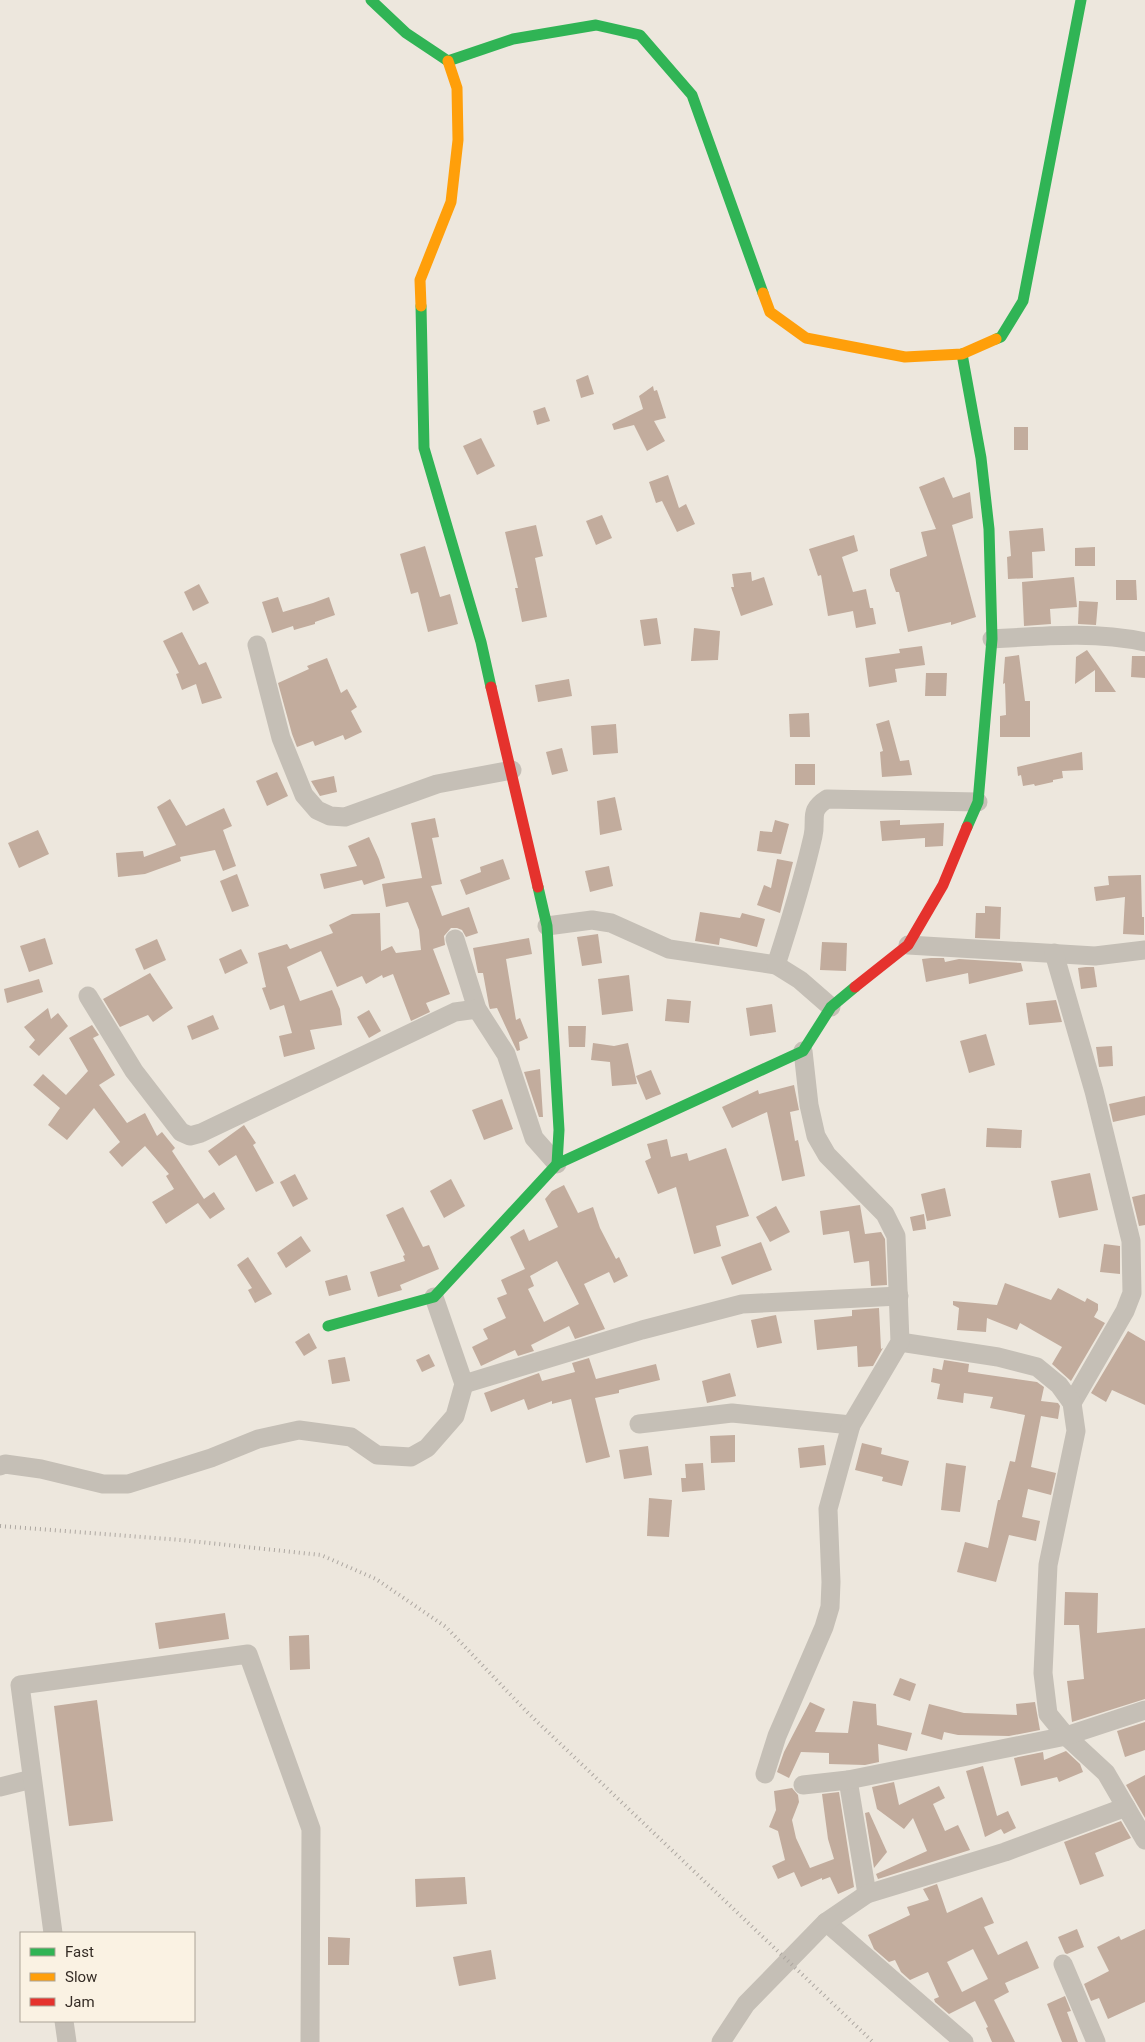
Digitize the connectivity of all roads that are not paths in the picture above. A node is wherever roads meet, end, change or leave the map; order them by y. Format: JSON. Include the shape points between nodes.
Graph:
{"nodes":[{"id":1,"x":370,"y":0,"type":"edge"},
{"id":2,"x":1081,"y":0,"type":"edge"},
{"id":3,"x":448,"y":61,"type":"junction"},
{"id":4,"x":962,"y":354,"type":"junction"},
{"id":5,"x":992,"y":639,"type":"junction"},
{"id":6,"x":1145,"y":642,"type":"edge"},
{"id":7,"x":257,"y":645,"type":"dead end"},
{"id":8,"x":512,"y":770,"type":"junction"},
{"id":9,"x":978,"y":802,"type":"junction"},
{"id":10,"x":547,"y":926,"type":"junction"},
{"id":11,"x":455,"y":940,"type":"dead end"},
{"id":12,"x":908,"y":945,"type":"junction"},
{"id":13,"x":1145,"y":950,"type":"edge"},
{"id":14,"x":1054,"y":953,"type":"junction"},
{"id":15,"x":776,"y":965,"type":"junction"},
{"id":16,"x":88,"y":996,"type":"dead end"},
{"id":17,"x":831,"y":1007,"type":"junction"},
{"id":18,"x":477,"y":1009,"type":"junction"},
{"id":19,"x":803,"y":1051,"type":"junction"},
{"id":20,"x":557,"y":1164,"type":"junction"},
{"id":21,"x":899,"y":1296,"type":"junction"},
{"id":22,"x":434,"y":1297,"type":"junction"},
{"id":23,"x":328,"y":1326,"type":"dead end"},
{"id":24,"x":900,"y":1342,"type":"junction"},
{"id":25,"x":464,"y":1384,"type":"junction"},
{"id":26,"x":1072,"y":1403,"type":"junction"},
{"id":27,"x":639,"y":1424,"type":"dead end"},
{"id":28,"x":851,"y":1425,"type":"junction"},
{"id":29,"x":0,"y":1466,"type":"edge"},
{"id":30,"x":1145,"y":1710,"type":"edge"},
{"id":31,"x":1066,"y":1736,"type":"junction"},
{"id":32,"x":766,"y":1774,"type":"dead end"},
{"id":33,"x":32,"y":1779,"type":"junction"},
{"id":34,"x":848,"y":1780,"type":"junction"},
{"id":35,"x":803,"y":1785,"type":"dead end"},
{"id":36,"x":0,"y":1787,"type":"edge"},
{"id":37,"x":1126,"y":1807,"type":"junction"},
{"id":38,"x":1145,"y":1840,"type":"edge"},
{"id":39,"x":867,"y":1894,"type":"junction"},
{"id":40,"x":826,"y":1922,"type":"junction"},
{"id":41,"x":53,"y":1932,"type":"edge"},
{"id":42,"x":1063,"y":1964,"type":"dead end"},
{"id":43,"x":64,"y":2022,"type":"edge"},
{"id":44,"x":67,"y":2042,"type":"edge"},
{"id":45,"x":310,"y":2042,"type":"edge"},
{"id":46,"x":721,"y":2042,"type":"edge"},
{"id":47,"x":964,"y":2042,"type":"edge"},
{"id":48,"x":1096,"y":2042,"type":"edge"}],
"edges":[{"from":1,"to":3,"type":"street","via":[[406,33]]},
{"from":2,"to":4,"type":"street","via":[[1023,301],[1001,337]]},
{"from":3,"to":4,"type":"street","via":[[513,39],[596,25],[640,35],[692,95],[770,312],[806,338],[905,357]]},
{"from":3,"to":8,"type":"street","via":[[457,88],[458,140],[451,202],[420,280],[424,448],[481,642]]},
{"from":4,"to":5,"type":"street","via":[[981,458],[989,529]]},
{"from":5,"to":6,"type":"street","via":[[1069,635]]},
{"from":5,"to":9,"type":"street"},
{"from":7,"to":8,"type":"street","via":[[281,738],[304,795],[317,810],[330,816],[345,817],[437,784]]},
{"from":8,"to":10,"type":"street"},
{"from":9,"to":12,"type":"street","via":[[943,885]]},
{"from":9,"to":15,"type":"street","via":[[827,800],[819,804],[815,809],[815,828],[801,888]]},
{"from":10,"to":15,"type":"street","via":[[592,920],[611,923],[669,949]]},
{"from":10,"to":20,"type":"street","via":[[559,1130]]},
{"from":11,"to":18,"type":"street"},
{"from":12,"to":14,"type":"street"},
{"from":12,"to":17,"type":"street"},
{"from":13,"to":14,"type":"street","via":[[1095,956]]},
{"from":14,"to":26,"type":"street","via":[[1094,1091],[1131,1241],[1132,1293]]},
{"from":15,"to":17,"type":"street","via":[[800,980]]},
{"from":16,"to":18,"type":"street","via":[[134,1071],[181,1132],[190,1136],[455,1012]]},
{"from":17,"to":19,"type":"street"},
{"from":18,"to":20,"type":"street","via":[[506,1054],[534,1138]]},
{"from":19,"to":20,"type":"street"},
{"from":19,"to":21,"type":"street","via":[[816,1136],[827,1155],[885,1214],[896,1236]]},
{"from":20,"to":22,"type":"street"},
{"from":21,"to":24,"type":"street"},
{"from":21,"to":25,"type":"street","via":[[742,1304],[642,1330]]},
{"from":22,"to":23,"type":"street"},
{"from":22,"to":25,"type":"street"},
{"from":24,"to":26,"type":"street","via":[[998,1357],[1036,1367],[1058,1385]]},
{"from":24,"to":28,"type":"street"},
{"from":25,"to":29,"type":"street","via":[[455,1416],[428,1448],[411,1457],[377,1455],[350,1437],[299,1430],[258,1440],[128,1484],[104,1484],[41,1469]]},
{"from":26,"to":31,"type":"street","via":[[1076,1431],[1048,1565],[1043,1672],[1048,1714]]},
{"from":27,"to":28,"type":"street","via":[[732,1413]]},
{"from":28,"to":32,"type":"street","via":[[828,1510],[830,1607],[777,1736]]},
{"from":30,"to":31,"type":"street"},
{"from":31,"to":34,"type":"street"},
{"from":31,"to":37,"type":"street","via":[[1106,1773]]},
{"from":33,"to":36,"type":"street"},
{"from":33,"to":41,"type":"street"},
{"from":33,"to":45,"type":"street","via":[[20,1685],[248,1654],[311,1829]]},
{"from":34,"to":35,"type":"street"},
{"from":34,"to":39,"type":"street"},
{"from":37,"to":38,"type":"street"},
{"from":37,"to":39,"type":"street","via":[[1006,1852]]},
{"from":39,"to":40,"type":"street"},
{"from":40,"to":46,"type":"street","via":[[746,2004]]},
{"from":40,"to":47,"type":"street"},
{"from":42,"to":48,"type":"street"},
{"from":43,"to":44,"type":"street"}]}
